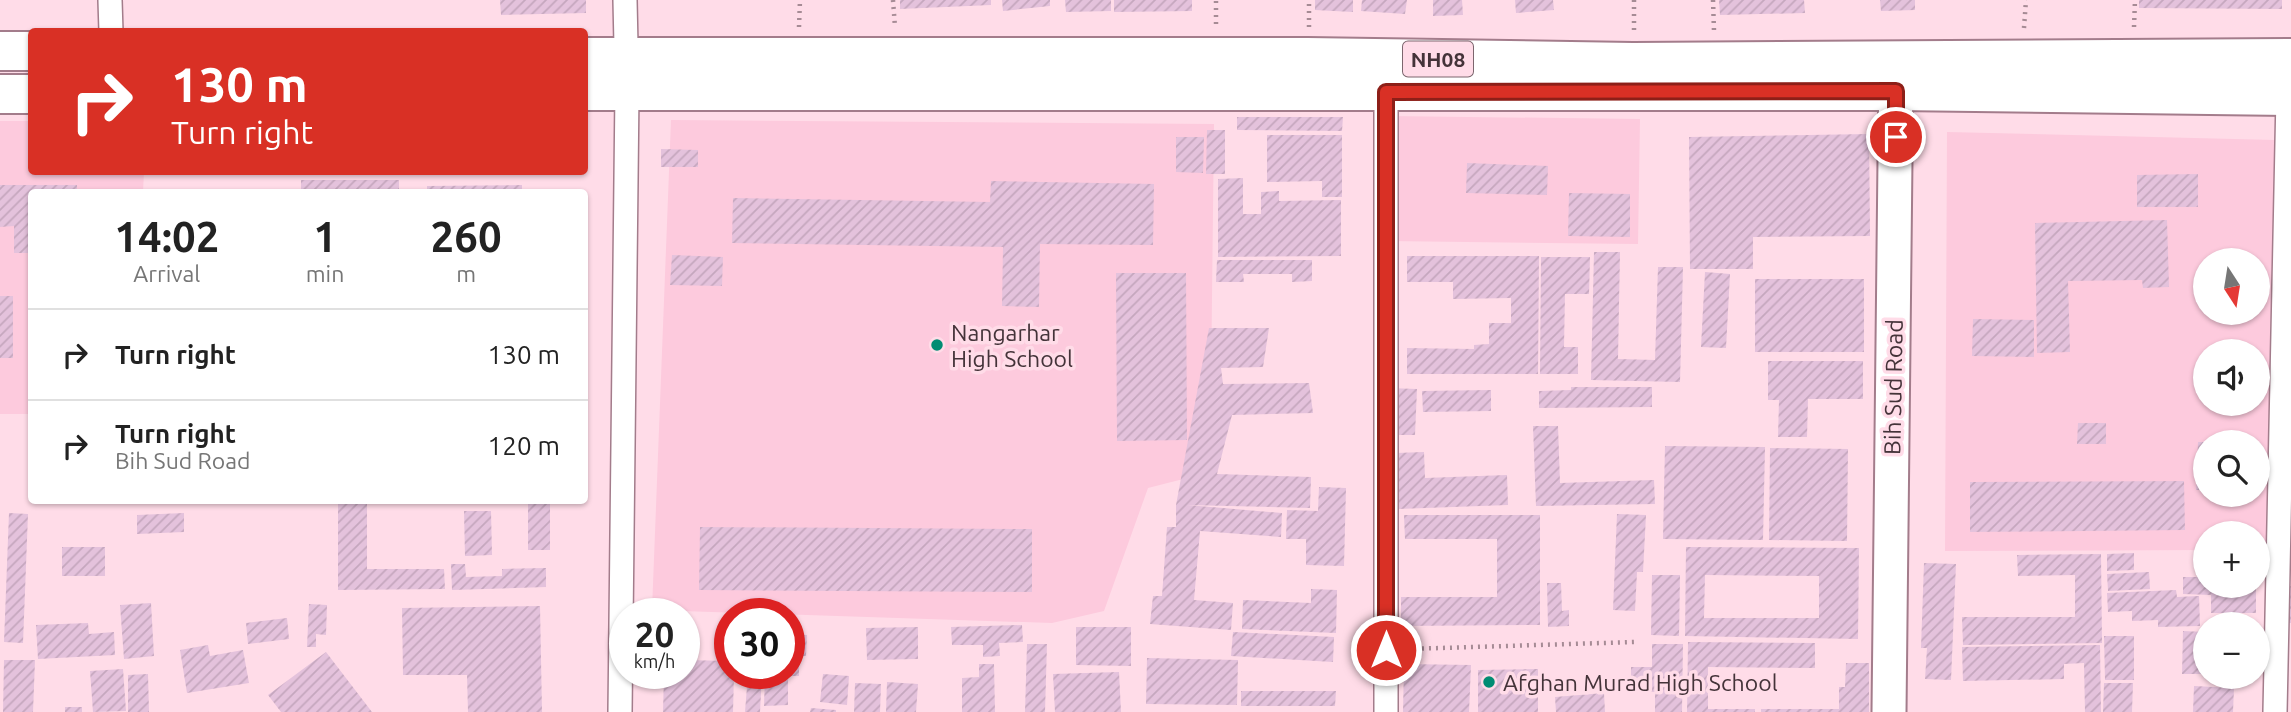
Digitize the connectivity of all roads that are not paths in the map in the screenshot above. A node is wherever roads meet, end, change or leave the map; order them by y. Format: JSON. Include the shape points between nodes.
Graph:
{"nodes":[{"id":1,"x":110,"y":0,"type":"edge"},
{"id":2,"x":625,"y":0,"type":"edge"},
{"id":3,"x":111,"y":28,"type":"edge"},
{"id":4,"x":0,"y":51,"type":"edge"},
{"id":5,"x":28,"y":51,"type":"edge"},
{"id":6,"x":2291,"y":58,"type":"edge"},
{"id":7,"x":588,"y":60,"type":"edge"},
{"id":8,"x":627,"y":75,"type":"junction"},
{"id":9,"x":1386,"y":75,"type":"junction"},
{"id":10,"x":1896,"y":76,"type":"junction"},
{"id":11,"x":588,"y":90,"type":"edge"},
{"id":12,"x":0,"y":94,"type":"edge"},
{"id":13,"x":28,"y":94,"type":"edge"},
{"id":14,"x":2290,"y":96,"type":"edge"},
{"id":15,"x":620,"y":712,"type":"edge"},
{"id":16,"x":1386,"y":712,"type":"edge"},
{"id":17,"x":1889,"y":712,"type":"edge"},
{"id":18,"x":2275,"y":712,"type":"edge"}],
"edges":[{"from":1,"to":3,"type":"street"},
{"from":2,"to":8,"type":"street"},
{"from":4,"to":5,"type":"highway"},
{"from":6,"to":10,"type":"highway","number":"NH08"},
{"from":7,"to":8,"type":"highway","number":"NH08"},
{"from":8,"to":9,"type":"highway","number":"NH08","via":[[897,55]]},
{"from":8,"to":11,"type":"highway","number":"NH08"},
{"from":8,"to":15,"type":"street"},
{"from":9,"to":10,"type":"highway","number":"NH08","via":[[1633,62]]},
{"from":9,"to":16,"type":"street"},
{"from":10,"to":14,"type":"highway","number":"NH08"},
{"from":10,"to":17,"type":"main road","name":"Bih Sud Road"},
{"from":12,"to":13,"type":"highway"},
{"from":14,"to":18,"type":"street"}]}
